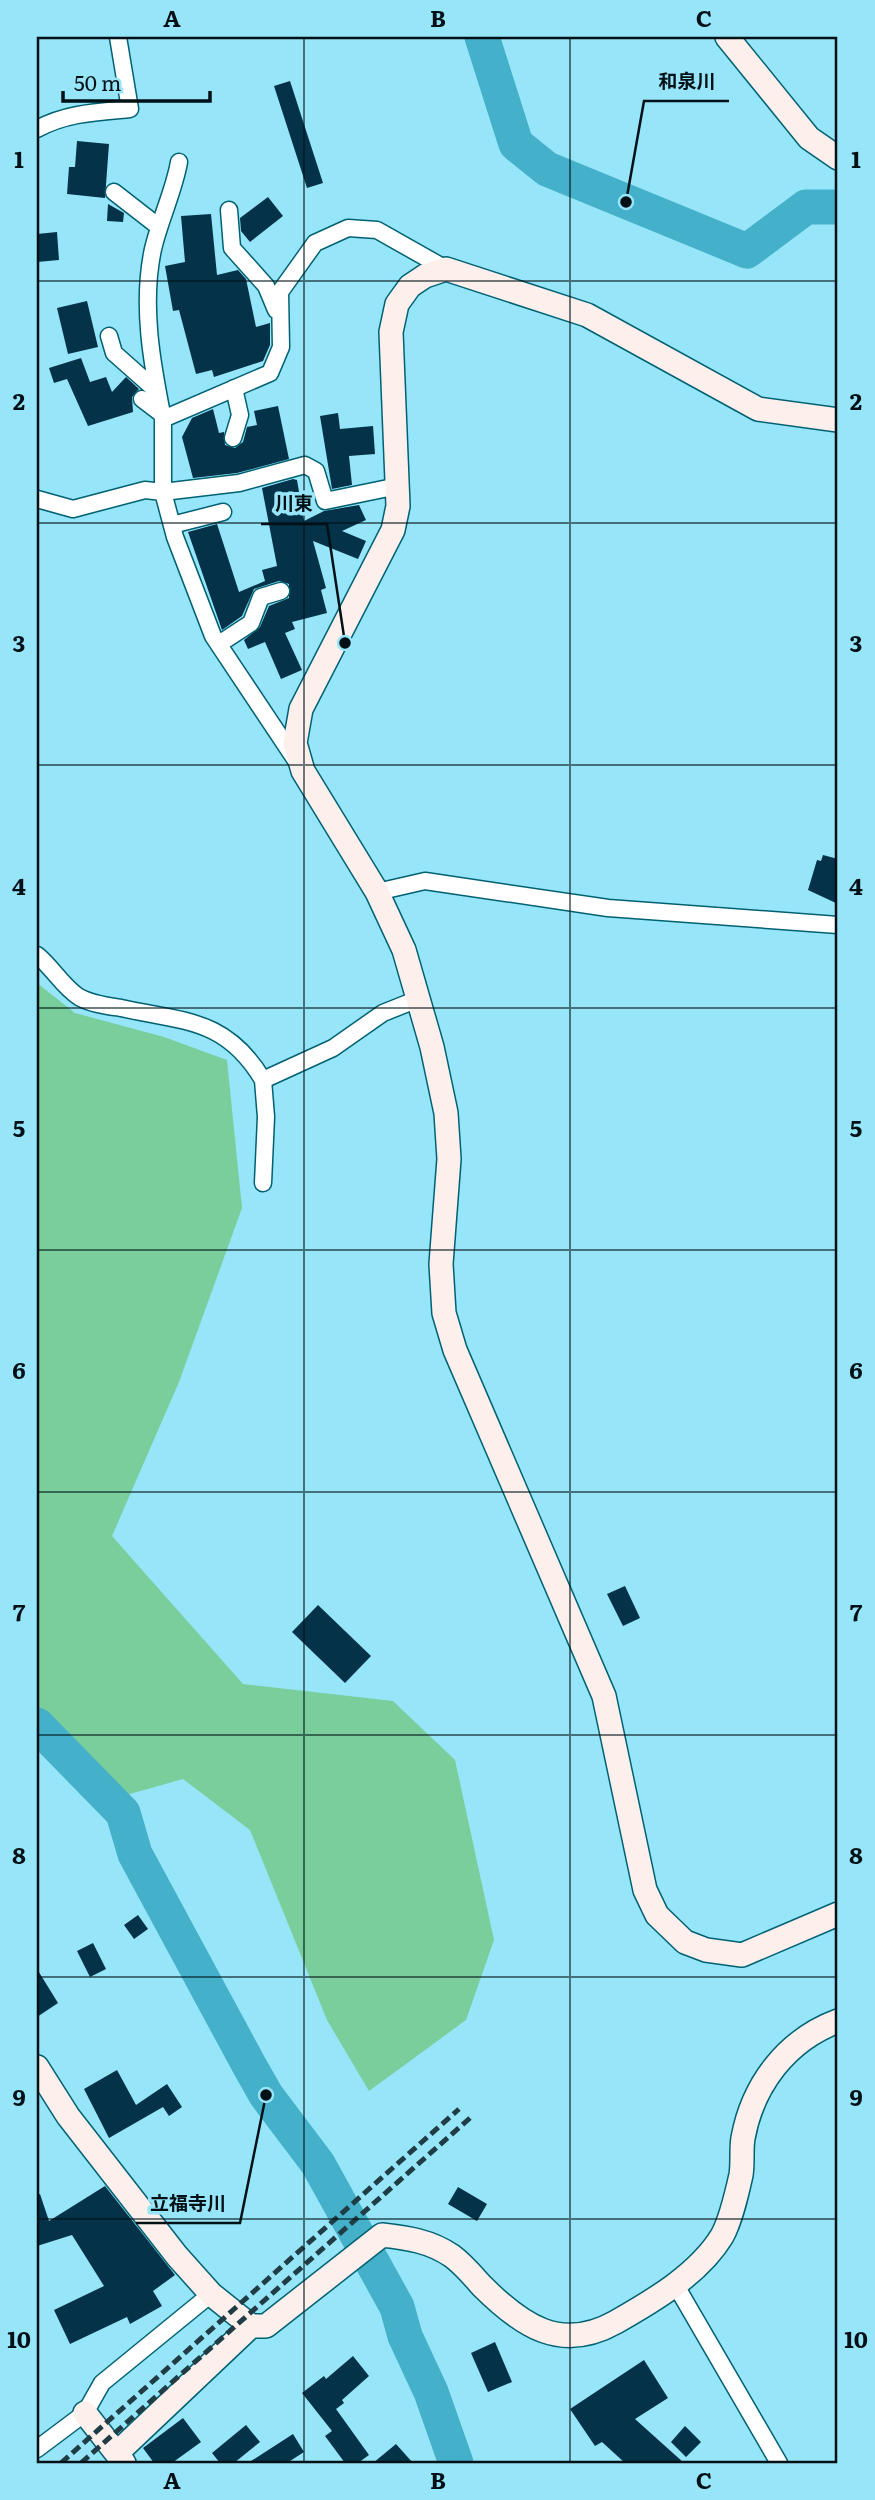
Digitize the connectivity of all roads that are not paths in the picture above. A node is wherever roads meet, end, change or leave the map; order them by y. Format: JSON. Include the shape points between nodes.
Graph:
{"nodes":[{"id":1,"x":118,"y":37,"type":"edge"},
{"id":2,"x":727,"y":37,"type":"edge"},
{"id":3,"x":37,"y":129,"type":"edge"},
{"id":4,"x":838,"y":158,"type":"edge"},
{"id":5,"x":178,"y":162,"type":"dead end"},
{"id":6,"x":114,"y":192,"type":"dead end"},
{"id":7,"x":229,"y":210,"type":"dead end"},
{"id":8,"x":159,"y":227,"type":"junction"},
{"id":9,"x":446,"y":270,"type":"junction"},
{"id":10,"x":280,"y":318,"type":"junction"},
{"id":11,"x":109,"y":337,"type":"dead end"},
{"id":12,"x":234,"y":388,"type":"junction"},
{"id":13,"x":158,"y":393,"type":"junction"},
{"id":14,"x":142,"y":399,"type":"dead end"},
{"id":15,"x":163,"y":417,"type":"junction"},
{"id":16,"x":838,"y":420,"type":"edge"},
{"id":17,"x":233,"y":438,"type":"dead end"},
{"id":18,"x":398,"y":486,"type":"junction"},
{"id":19,"x":163,"y":492,"type":"junction"},
{"id":20,"x":37,"y":499,"type":"edge"},
{"id":21,"x":223,"y":512,"type":"dead end"},
{"id":22,"x":172,"y":525,"type":"junction"},
{"id":23,"x":281,"y":591,"type":"dead end"},
{"id":24,"x":219,"y":644,"type":"junction"},
{"id":25,"x":303,"y":771,"type":"junction"},
{"id":26,"x":377,"y":892,"type":"junction"},
{"id":27,"x":838,"y":925,"type":"edge"},
{"id":28,"x":37,"y":956,"type":"edge"},
{"id":29,"x":418,"y":999,"type":"junction"},
{"id":30,"x":263,"y":1080,"type":"junction"},
{"id":31,"x":263,"y":1183,"type":"dead end"},
{"id":32,"x":838,"y":1914,"type":"edge"},
{"id":33,"x":838,"y":2021,"type":"edge"},
{"id":34,"x":37,"y":2067,"type":"edge"},
{"id":35,"x":675,"y":2284,"type":"junction"},
{"id":36,"x":211,"y":2294,"type":"junction"},
{"id":37,"x":251,"y":2326,"type":"junction"},
{"id":38,"x":85,"y":2413,"type":"junction"},
{"id":39,"x":37,"y":2449,"type":"edge"},
{"id":40,"x":120,"y":2458,"type":"edge"},
{"id":41,"x":779,"y":2463,"type":"edge"}],
"edges":[{"from":1,"to":3,"type":"street","via":[[130,109],[77,114]]},
{"from":2,"to":4,"type":"street","via":[[809,138]]},
{"from":5,"to":8,"type":"street"},
{"from":6,"to":8,"type":"street"},
{"from":7,"to":10,"type":"street","via":[[232,248],[266,286]]},
{"from":8,"to":13,"type":"street","via":[[147,290]]},
{"from":9,"to":10,"type":"street","via":[[377,230],[348,229],[315,243],[296,267],[279,292]]},
{"from":9,"to":16,"type":"street","via":[[587,315],[758,409]]},
{"from":9,"to":18,"type":"street","via":[[410,286],[397,304],[391,332]]},
{"from":10,"to":12,"type":"street","via":[[281,347],[270,373]]},
{"from":11,"to":13,"type":"street","via":[[114,353]]},
{"from":12,"to":15,"type":"street"},
{"from":12,"to":17,"type":"street","via":[[240,415]]},
{"from":13,"to":15,"type":"street"},
{"from":14,"to":15,"type":"street"},
{"from":15,"to":19,"type":"street"},
{"from":18,"to":19,"type":"street","via":[[325,501],[316,471],[305,465],[261,479]]},
{"from":18,"to":25,"type":"street","via":[[393,530],[301,709],[295,743]]},
{"from":19,"to":20,"type":"street","via":[[145,490],[73,509]]},
{"from":19,"to":22,"type":"street"},
{"from":21,"to":22,"type":"street"},
{"from":22,"to":24,"type":"street"},
{"from":23,"to":24,"type":"street","via":[[261,597],[251,623]]},
{"from":24,"to":25,"type":"street"},
{"from":25,"to":26,"type":"street"},
{"from":26,"to":27,"type":"street","via":[[425,881],[608,908]]},
{"from":26,"to":29,"type":"street","via":[[404,950]]},
{"from":28,"to":30,"type":"street","via":[[79,996],[189,1019],[215,1031],[249,1056]]},
{"from":29,"to":30,"type":"street","via":[[383,1013],[333,1048]]},
{"from":29,"to":32,"type":"street","via":[[446,1113],[444,1313],[455,1350],[604,1696],[645,1890],[657,1915],[685,1942],[741,1955]]},
{"from":30,"to":31,"type":"street"},
{"from":33,"to":35,"type":"street","via":[[817,2029],[785,2052],[758,2091],[743,2138],[741,2175],[722,2235]]},
{"from":34,"to":36,"type":"street","via":[[68,2116]]},
{"from":35,"to":37,"type":"street","via":[[597,2333],[567,2337],[529,2327],[453,2257],[420,2240],[383,2235],[266,2326]]},
{"from":35,"to":41,"type":"street"},
{"from":36,"to":37,"type":"street"},
{"from":36,"to":38,"type":"street","via":[[102,2383]]},
{"from":37,"to":40,"type":"street"},
{"from":38,"to":39,"type":"street"},
{"from":38,"to":40,"type":"street"}]}
